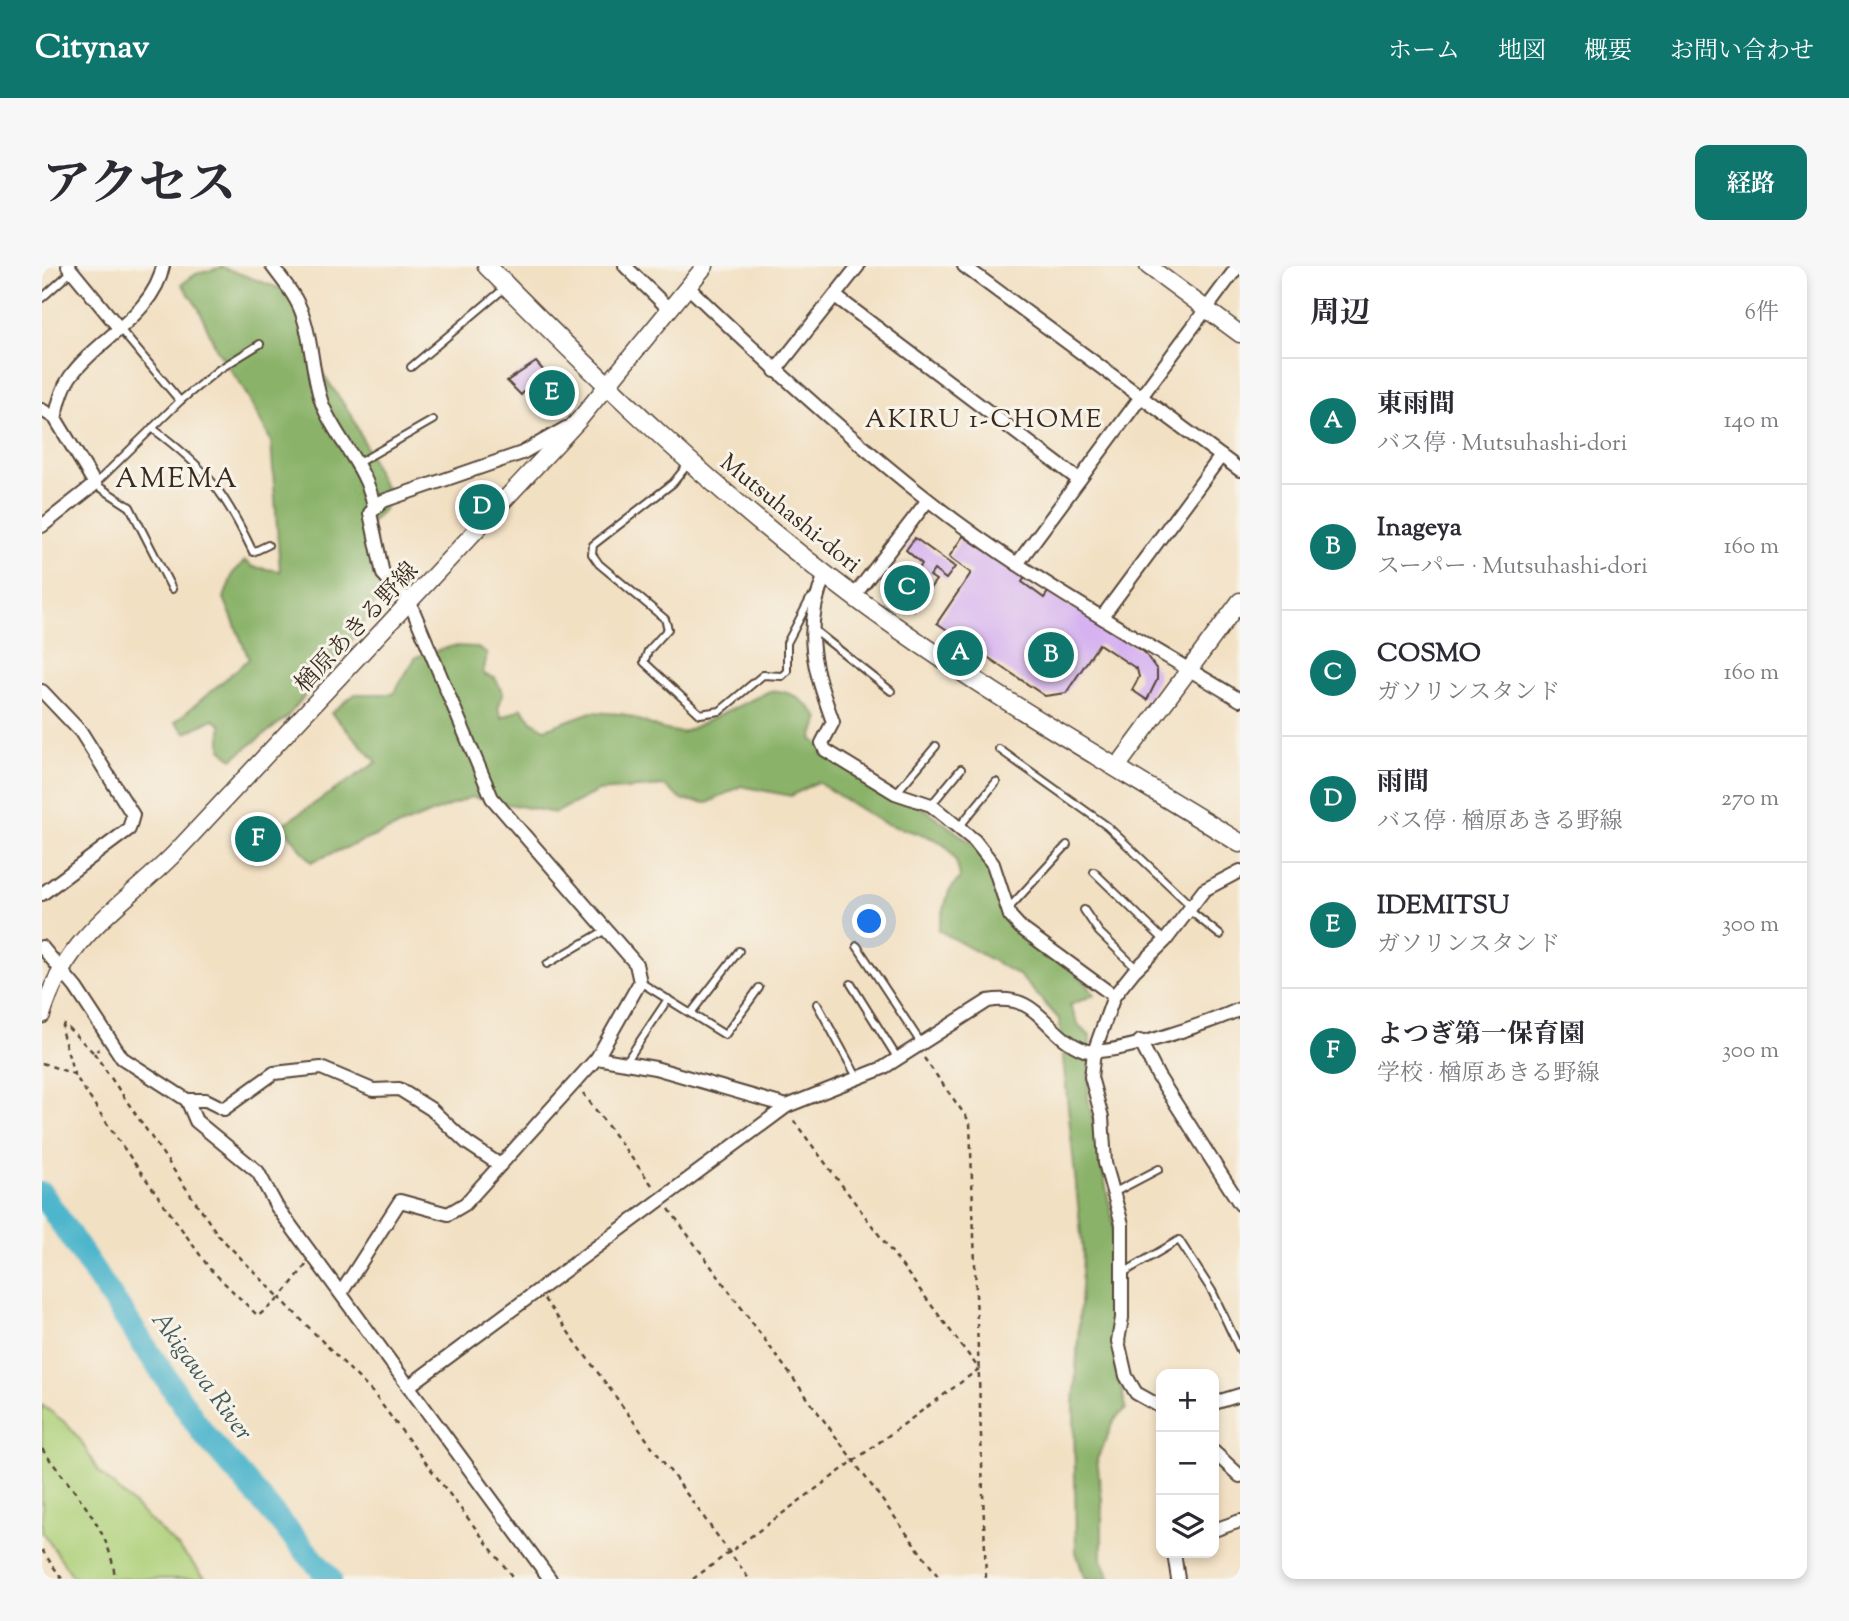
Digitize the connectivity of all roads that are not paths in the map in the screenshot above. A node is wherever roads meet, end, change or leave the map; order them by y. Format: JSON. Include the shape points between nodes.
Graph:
{"nodes":[{"id":1,"x":163,"y":266,"type":"edge"},
{"id":2,"x":272,"y":266,"type":"edge"},
{"id":3,"x":487,"y":266,"type":"edge"},
{"id":4,"x":625,"y":266,"type":"edge"},
{"id":5,"x":705,"y":266,"type":"edge"},
{"id":6,"x":858,"y":266,"type":"edge"},
{"id":7,"x":964,"y":266,"type":"edge"},
{"id":8,"x":1148,"y":266,"type":"edge"},
{"id":9,"x":1238,"y":266,"type":"edge"},
{"id":10,"x":70,"y":269,"type":"edge"},
{"id":11,"x":507,"y":286,"type":"junction"},
{"id":12,"x":688,"y":287,"type":"junction"},
{"id":13,"x":835,"y":296,"type":"junction"},
{"id":14,"x":42,"y":298,"type":"edge"},
{"id":15,"x":1206,"y":309,"type":"junction"},
{"id":16,"x":670,"y":310,"type":"junction"},
{"id":17,"x":119,"y":328,"type":"junction"},
{"id":18,"x":1240,"y":334,"type":"edge"},
{"id":19,"x":260,"y":344,"type":"dead end"},
{"id":20,"x":411,"y":367,"type":"dead end"},
{"id":21,"x":775,"y":370,"type":"junction"},
{"id":22,"x":609,"y":385,"type":"junction"},
{"id":23,"x":1141,"y":397,"type":"junction"},
{"id":24,"x":180,"y":401,"type":"junction"},
{"id":25,"x":42,"y":410,"type":"edge"},
{"id":26,"x":55,"y":418,"type":"junction"},
{"id":27,"x":433,"y":420,"type":"dead end"},
{"id":28,"x":578,"y":421,"type":"junction"},
{"id":29,"x":152,"y":429,"type":"junction"},
{"id":30,"x":1221,"y":456,"type":"junction"},
{"id":31,"x":691,"y":461,"type":"junction"},
{"id":32,"x":358,"y":463,"type":"junction"},
{"id":33,"x":1240,"y":470,"type":"edge"},
{"id":34,"x":1079,"y":480,"type":"junction"},
{"id":35,"x":95,"y":484,"type":"junction"},
{"id":36,"x":928,"y":500,"type":"junction"},
{"id":37,"x":374,"y":507,"type":"junction"},
{"id":38,"x":42,"y":526,"type":"edge"},
{"id":39,"x":268,"y":545,"type":"dead end"},
{"id":40,"x":1017,"y":564,"type":"junction"},
{"id":41,"x":825,"y":574,"type":"junction"},
{"id":42,"x":172,"y":589,"type":"dead end"},
{"id":43,"x":816,"y":595,"type":"junction"},
{"id":44,"x":854,"y":596,"type":"junction"},
{"id":45,"x":1240,"y":601,"type":"edge"},
{"id":46,"x":410,"y":603,"type":"junction"},
{"id":47,"x":1102,"y":617,"type":"junction"},
{"id":48,"x":812,"y":628,"type":"junction"},
{"id":49,"x":1189,"y":669,"type":"junction"},
{"id":50,"x":42,"y":691,"type":"edge"},
{"id":51,"x":891,"y":691,"type":"dead end"},
{"id":52,"x":1240,"y":700,"type":"edge"},
{"id":53,"x":936,"y":746,"type":"dead end"},
{"id":54,"x":999,"y":749,"type":"dead end"},
{"id":55,"x":1117,"y":767,"type":"junction"},
{"id":56,"x":961,"y":769,"type":"dead end"},
{"id":57,"x":996,"y":782,"type":"dead end"},
{"id":58,"x":895,"y":793,"type":"junction"},
{"id":59,"x":931,"y":805,"type":"junction"},
{"id":60,"x":959,"y":827,"type":"junction"},
{"id":61,"x":1240,"y":843,"type":"edge"},
{"id":62,"x":1067,"y":845,"type":"dead end"},
{"id":63,"x":1240,"y":871,"type":"edge"},
{"id":64,"x":1094,"y":872,"type":"dead end"},
{"id":65,"x":42,"y":894,"type":"edge"},
{"id":66,"x":1188,"y":907,"type":"junction"},
{"id":67,"x":1008,"y":909,"type":"junction"},
{"id":68,"x":1084,"y":910,"type":"dead end"},
{"id":69,"x":604,"y":931,"type":"junction"},
{"id":70,"x":1220,"y":935,"type":"dead end"},
{"id":71,"x":1165,"y":941,"type":"junction"},
{"id":72,"x":858,"y":946,"type":"dead end"},
{"id":73,"x":42,"y":947,"type":"edge"},
{"id":74,"x":739,"y":951,"type":"dead end"},
{"id":75,"x":547,"y":964,"type":"dead end"},
{"id":76,"x":61,"y":968,"type":"junction"},
{"id":77,"x":1136,"y":968,"type":"junction"},
{"id":78,"x":639,"y":982,"type":"junction"},
{"id":79,"x":851,"y":984,"type":"dead end"},
{"id":80,"x":759,"y":988,"type":"dead end"},
{"id":81,"x":1114,"y":996,"type":"junction"},
{"id":82,"x":668,"y":999,"type":"junction"},
{"id":83,"x":817,"y":1004,"type":"dead end"},
{"id":84,"x":1240,"y":1009,"type":"edge"},
{"id":85,"x":43,"y":1010,"type":"edge"},
{"id":86,"x":691,"y":1013,"type":"junction"},
{"id":87,"x":1140,"y":1041,"type":"junction"},
{"id":88,"x":918,"y":1045,"type":"junction"},
{"id":89,"x":1094,"y":1052,"type":"junction"},
{"id":90,"x":597,"y":1058,"type":"junction"},
{"id":91,"x":898,"y":1059,"type":"junction"},
{"id":92,"x":626,"y":1063,"type":"junction"},
{"id":93,"x":857,"y":1077,"type":"junction"},
{"id":94,"x":187,"y":1100,"type":"junction"},
{"id":95,"x":787,"y":1106,"type":"junction"},
{"id":96,"x":500,"y":1166,"type":"junction"},
{"id":97,"x":1159,"y":1169,"type":"dead end"},
{"id":98,"x":1115,"y":1192,"type":"junction"},
{"id":99,"x":1240,"y":1204,"type":"edge"},
{"id":100,"x":1123,"y":1273,"type":"junction"},
{"id":101,"x":341,"y":1293,"type":"junction"},
{"id":102,"x":1240,"y":1350,"type":"edge"},
{"id":103,"x":409,"y":1386,"type":"junction"},
{"id":104,"x":1240,"y":1395,"type":"edge"},
{"id":105,"x":1219,"y":1401,"type":"edge"},
{"id":106,"x":1156,"y":1404,"type":"edge"},
{"id":107,"x":1219,"y":1457,"type":"edge"},
{"id":108,"x":1240,"y":1476,"type":"edge"},
{"id":109,"x":1240,"y":1521,"type":"edge"},
{"id":110,"x":1219,"y":1528,"type":"edge"},
{"id":111,"x":1175,"y":1558,"type":"edge"},
{"id":112,"x":550,"y":1579,"type":"edge"},
{"id":113,"x":1178,"y":1579,"type":"edge"}],
"edges":[{"from":1,"to":17,"type":"street","via":[[146,300]]},
{"from":2,"to":32,"type":"street","via":[[304,317],[323,404],[341,442]]},
{"from":3,"to":11,"type":"main road","name":"Mutsuhashi-dori"},
{"from":4,"to":16,"type":"street"},
{"from":5,"to":12,"type":"main road","name":"楢原あきる野線"},
{"from":6,"to":13,"type":"street"},
{"from":7,"to":23,"type":"street"},
{"from":8,"to":15,"type":"main road"},
{"from":9,"to":15,"type":"street"},
{"from":10,"to":14,"type":"lane"},
{"from":10,"to":17,"type":"street"},
{"from":11,"to":20,"type":"lane"},
{"from":11,"to":22,"type":"main road","name":"Mutsuhashi-dori"},
{"from":12,"to":16,"type":"main road","name":"楢原あきる野線"},
{"from":12,"to":21,"type":"street"},
{"from":13,"to":21,"type":"street"},
{"from":13,"to":34,"type":"street"},
{"from":15,"to":18,"type":"main road"},
{"from":15,"to":23,"type":"street"},
{"from":16,"to":22,"type":"main road","name":"楢原あきる野線"},
{"from":17,"to":24,"type":"lane"},
{"from":17,"to":26,"type":"street","via":[[68,380]]},
{"from":19,"to":24,"type":"lane"},
{"from":21,"to":36,"type":"street"},
{"from":22,"to":28,"type":"main road","name":"楢原あきる野線"},
{"from":22,"to":31,"type":"main road","name":"Mutsuhashi-dori"},
{"from":23,"to":30,"type":"street"},
{"from":23,"to":34,"type":"street"},
{"from":24,"to":29,"type":"lane"},
{"from":25,"to":26,"type":"street"},
{"from":26,"to":35,"type":"street"},
{"from":27,"to":32,"type":"lane"},
{"from":28,"to":37,"type":"street","via":[[522,453]]},
{"from":28,"to":46,"type":"main road","name":"楢原あきる野線"},
{"from":29,"to":35,"type":"lane"},
{"from":29,"to":39,"type":"lane","via":[[214,481],[253,552]]},
{"from":30,"to":33,"type":"street"},
{"from":30,"to":47,"type":"street"},
{"from":31,"to":41,"type":"main road","name":"Mutsuhashi-dori"},
{"from":31,"to":43,"type":"lane","via":[[673,482],[593,545],[592,554],[599,564],[665,619],[668,629],[644,662],[700,714],[720,711],[763,675],[782,676],[787,643]]},
{"from":32,"to":37,"type":"street"},
{"from":34,"to":40,"type":"street"},
{"from":35,"to":38,"type":"street"},
{"from":35,"to":42,"type":"lane","via":[[130,507]]},
{"from":36,"to":40,"type":"street"},
{"from":36,"to":44,"type":"street"},
{"from":37,"to":46,"type":"street","via":[[370,513],[383,574]]},
{"from":40,"to":47,"type":"street"},
{"from":41,"to":43,"type":"street"},
{"from":41,"to":44,"type":"main road","name":"Mutsuhashi-dori"},
{"from":43,"to":48,"type":"street"},
{"from":44,"to":55,"type":"main road","name":"Mutsuhashi-dori","via":[[972,679]]},
{"from":45,"to":49,"type":"main road"},
{"from":46,"to":69,"type":"street","via":[[492,799]]},
{"from":46,"to":76,"type":"main road","name":"楢原あきる野線","via":[[137,892],[85,934]]},
{"from":47,"to":49,"type":"street"},
{"from":48,"to":51,"type":"lane"},
{"from":48,"to":58,"type":"street","via":[[812,659],[833,722],[822,743],[825,750]]},
{"from":49,"to":52,"type":"street"},
{"from":49,"to":55,"type":"main road"},
{"from":50,"to":65,"type":"street","via":[[80,732],[133,815],[129,829]]},
{"from":53,"to":58,"type":"lane"},
{"from":54,"to":66,"type":"lane","via":[[1107,827]]},
{"from":55,"to":61,"type":"main road","name":"Mutsuhashi-dori"},
{"from":56,"to":59,"type":"lane"},
{"from":57,"to":60,"type":"lane"},
{"from":58,"to":59,"type":"street"},
{"from":59,"to":60,"type":"street"},
{"from":60,"to":67,"type":"street","via":[[993,864]]},
{"from":62,"to":67,"type":"lane"},
{"from":63,"to":66,"type":"street","via":[[1204,890]]},
{"from":64,"to":71,"type":"lane"},
{"from":66,"to":70,"type":"lane"},
{"from":66,"to":71,"type":"street"},
{"from":67,"to":81,"type":"street","via":[[1021,928]]},
{"from":68,"to":77,"type":"lane","via":[[1099,932]]},
{"from":69,"to":75,"type":"lane"},
{"from":69,"to":78,"type":"street","via":[[636,964]]},
{"from":71,"to":77,"type":"street"},
{"from":72,"to":88,"type":"lane"},
{"from":73,"to":76,"type":"street"},
{"from":74,"to":86,"type":"lane"},
{"from":76,"to":85,"type":"main road","name":"楢原あきる野線"},
{"from":76,"to":94,"type":"street","via":[[122,1058]]},
{"from":77,"to":81,"type":"street"},
{"from":78,"to":82,"type":"lane"},
{"from":78,"to":90,"type":"street"},
{"from":79,"to":91,"type":"lane"},
{"from":80,"to":86,"type":"lane","via":[[725,1035]]},
{"from":81,"to":89,"type":"street"},
{"from":82,"to":86,"type":"lane"},
{"from":82,"to":92,"type":"lane"},
{"from":83,"to":93,"type":"lane"},
{"from":84,"to":87,"type":"street","via":[[1211,1023]]},
{"from":87,"to":89,"type":"street"},
{"from":87,"to":99,"type":"street"},
{"from":88,"to":89,"type":"street","via":[[971,1009],[1008,998],[1026,1004],[1071,1042]]},
{"from":88,"to":91,"type":"street"},
{"from":89,"to":98,"type":"street","via":[[1091,1077],[1102,1117],[1105,1163]]},
{"from":90,"to":92,"type":"street"},
{"from":90,"to":96,"type":"street"},
{"from":91,"to":93,"type":"street"},
{"from":92,"to":95,"type":"street"},
{"from":93,"to":95,"type":"street"},
{"from":94,"to":96,"type":"street","via":[[206,1100],[224,1109],[274,1073],[321,1068],[373,1090],[399,1089]]},
{"from":94,"to":101,"type":"street","via":[[196,1121],[258,1171],[277,1207]]},
{"from":95,"to":103,"type":"street"},
{"from":96,"to":101,"type":"street","via":[[448,1214],[400,1201]]},
{"from":97,"to":98,"type":"lane"},
{"from":98,"to":100,"type":"street","via":[[1122,1224]]},
{"from":100,"to":102,"type":"lane","via":[[1180,1240],[1212,1291]]},
{"from":100,"to":106,"type":"street","via":[[1118,1341],[1126,1376],[1136,1393]]},
{"from":101,"to":103,"type":"street"},
{"from":103,"to":112,"type":"street"},
{"from":104,"to":105,"type":"street"},
{"from":107,"to":108,"type":"street"},
{"from":109,"to":110,"type":"street"},
{"from":111,"to":113,"type":"street"}]}
